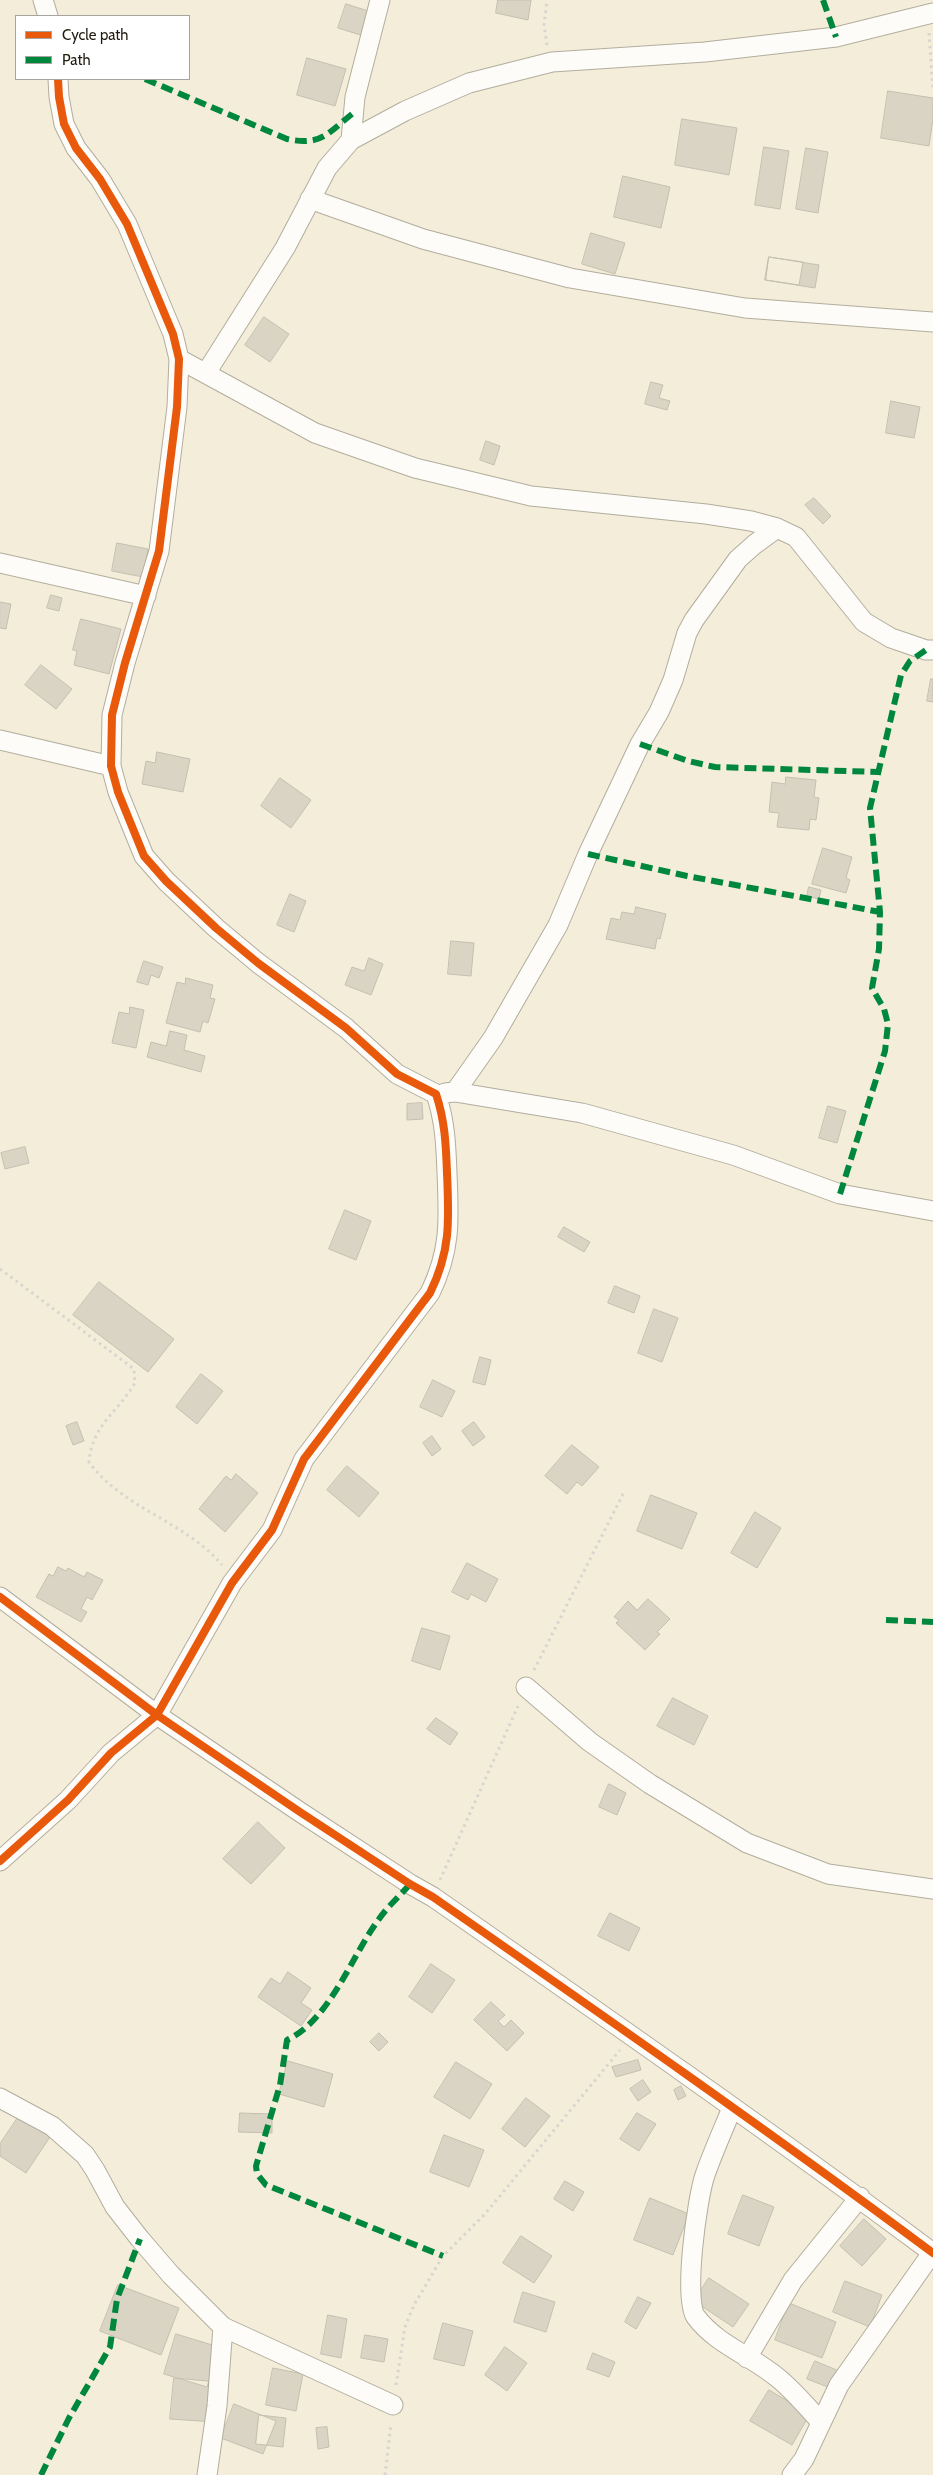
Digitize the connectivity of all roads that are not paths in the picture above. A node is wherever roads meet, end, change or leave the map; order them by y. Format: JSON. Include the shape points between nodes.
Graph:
{"nodes":[{"id":1,"x":43,"y":0,"type":"edge"},
{"id":2,"x":380,"y":0,"type":"edge"},
{"id":3,"x":930,"y":14,"type":"edge"},
{"id":4,"x":48,"y":15,"type":"edge"},
{"id":5,"x":58,"y":80,"type":"edge"},
{"id":6,"x":351,"y":140,"type":"junction"},
{"id":7,"x":310,"y":198,"type":"junction"},
{"id":8,"x":933,"y":322,"type":"edge"},
{"id":9,"x":179,"y":359,"type":"junction"},
{"id":10,"x":206,"y":373,"type":"junction"},
{"id":11,"x":777,"y":528,"type":"junction"},
{"id":12,"x":0,"y":563,"type":"edge"},
{"id":13,"x":146,"y":596,"type":"junction"},
{"id":14,"x":933,"y":650,"type":"edge"},
{"id":15,"x":0,"y":740,"type":"edge"},
{"id":16,"x":110,"y":766,"type":"junction"},
{"id":17,"x":455,"y":1092,"type":"junction"},
{"id":18,"x":436,"y":1094,"type":"junction"},
{"id":19,"x":933,"y":1211,"type":"edge"},
{"id":20,"x":0,"y":1597,"type":"edge"},
{"id":21,"x":526,"y":1687,"type":"dead end"},
{"id":22,"x":157,"y":1714,"type":"junction"},
{"id":23,"x":0,"y":1861,"type":"edge"},
{"id":24,"x":933,"y":1889,"type":"edge"},
{"id":25,"x":0,"y":2098,"type":"edge"},
{"id":26,"x":732,"y":2108,"type":"junction"},
{"id":27,"x":860,"y":2197,"type":"junction"},
{"id":28,"x":933,"y":2253,"type":"edge"},
{"id":29,"x":223,"y":2327,"type":"junction"},
{"id":30,"x":747,"y":2358,"type":"junction"},
{"id":31,"x":393,"y":2405,"type":"road end"},
{"id":32,"x":821,"y":2422,"type":"junction"},
{"id":33,"x":207,"y":2475,"type":"edge"},
{"id":34,"x":792,"y":2475,"type":"edge"}],
"edges":[{"from":1,"to":4,"type":"street"},
{"from":2,"to":6,"type":"street","via":[[354,97]]},
{"from":3,"to":6,"type":"street","via":[[836,37],[705,52],[552,62],[469,83],[405,110]]},
{"from":5,"to":9,"type":"street","via":[[64,124],[76,148],[100,179],[127,224],[173,334]]},
{"from":6,"to":7,"type":"street","via":[[328,168]]},
{"from":7,"to":8,"type":"street","via":[[423,239],[570,278],[745,308]]},
{"from":7,"to":10,"type":"street","via":[[285,248]]},
{"from":9,"to":10,"type":"street"},
{"from":9,"to":13,"type":"street","via":[[164,521]]},
{"from":10,"to":11,"type":"street","via":[[315,433],[414,468],[531,496],[706,514]]},
{"from":11,"to":14,"type":"street","via":[[796,537],[864,622],[892,638]]},
{"from":11,"to":17,"type":"street","via":[[738,559],[694,620],[659,712],[596,836],[558,925],[493,1038]]},
{"from":12,"to":13,"type":"street"},
{"from":13,"to":16,"type":"street","via":[[112,715]]},
{"from":15,"to":16,"type":"street"},
{"from":16,"to":18,"type":"street","via":[[144,856],[166,881],[216,928],[346,1028],[397,1074]]},
{"from":17,"to":18,"type":"street"},
{"from":17,"to":19,"type":"street","via":[[591,1115],[733,1155],[840,1194]]},
{"from":18,"to":22,"type":"street","via":[[446,1142],[449,1210],[449,1231],[440,1273],[430,1293],[304,1460],[272,1530],[232,1583]]},
{"from":20,"to":22,"type":"street"},
{"from":21,"to":24,"type":"street","via":[[590,1742],[650,1784],[747,1843],[828,1874]]},
{"from":22,"to":23,"type":"street","via":[[111,1753],[68,1800]]},
{"from":22,"to":26,"type":"street","via":[[433,1897],[633,2035]]},
{"from":25,"to":29,"type":"street","via":[[52,2126],[85,2155],[115,2207],[135,2233]]},
{"from":26,"to":27,"type":"street"},
{"from":26,"to":30,"type":"street","via":[[700,2195],[690,2300],[694,2316],[723,2343]]},
{"from":27,"to":28,"type":"street"},
{"from":27,"to":30,"type":"street","via":[[793,2280]]},
{"from":28,"to":32,"type":"street","via":[[839,2385]]},
{"from":29,"to":31,"type":"street"},
{"from":29,"to":33,"type":"street","via":[[217,2406]]},
{"from":30,"to":32,"type":"street","via":[[778,2378]]},
{"from":32,"to":34,"type":"street","via":[[804,2459]]}]}
